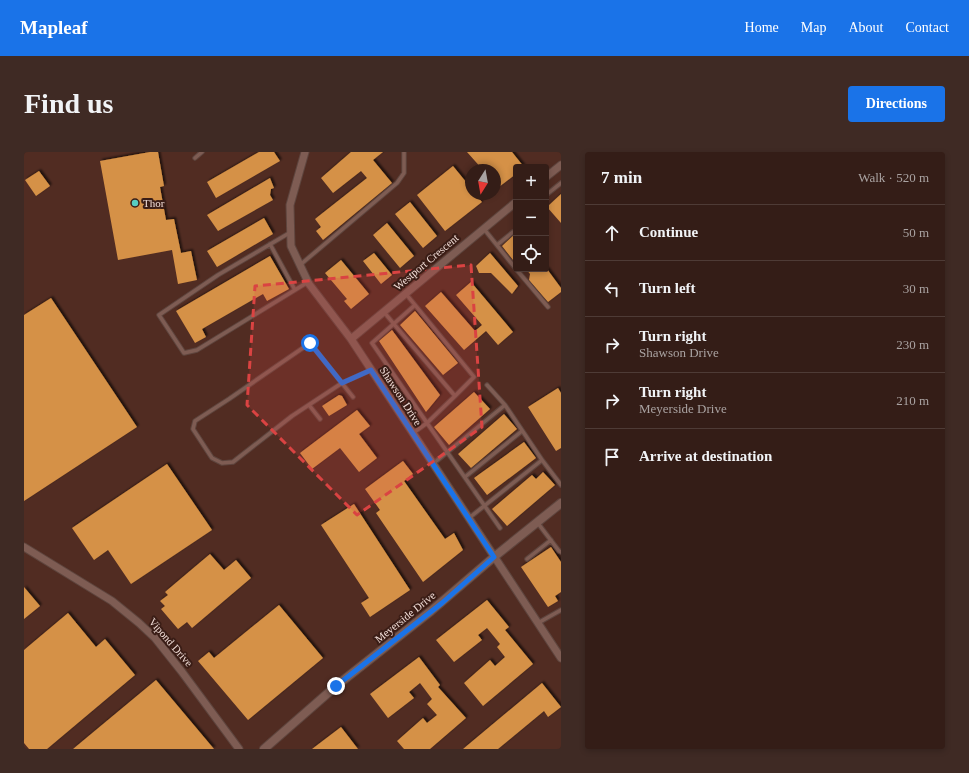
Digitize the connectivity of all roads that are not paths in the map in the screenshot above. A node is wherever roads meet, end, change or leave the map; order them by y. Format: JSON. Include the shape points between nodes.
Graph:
{"nodes":[{"id":1,"x":202,"y":152,"type":"edge"},
{"id":2,"x":305,"y":152,"type":"edge"},
{"id":3,"x":404,"y":152,"type":"edge"},
{"id":4,"x":195,"y":158,"type":"dead end"},
{"id":5,"x":561,"y":165,"type":"edge"},
{"id":6,"x":549,"y":175,"type":"edge"},
{"id":7,"x":561,"y":183,"type":"edge"},
{"id":8,"x":549,"y":193,"type":"edge"},
{"id":9,"x":513,"y":205,"type":"edge"},
{"id":10,"x":484,"y":229,"type":"junction"},
{"id":11,"x":291,"y":232,"type":"junction"},
{"id":12,"x":512,"y":232,"type":"dead end"},
{"id":13,"x":270,"y":244,"type":"junction"},
{"id":14,"x":497,"y":245,"type":"junction"},
{"id":15,"x":300,"y":264,"type":"junction"},
{"id":16,"x":513,"y":265,"type":"edge"},
{"id":17,"x":519,"y":272,"type":"edge"},
{"id":18,"x":308,"y":282,"type":"junction"},
{"id":19,"x":295,"y":290,"type":"junction"},
{"id":20,"x":406,"y":294,"type":"junction"},
{"id":21,"x":415,"y":305,"type":"junction"},
{"id":22,"x":548,"y":307,"type":"dead end"},
{"id":23,"x":384,"y":312,"type":"junction"},
{"id":24,"x":393,"y":323,"type":"junction"},
{"id":25,"x":351,"y":339,"type":"junction"},
{"id":26,"x":371,"y":370,"type":"junction"},
{"id":27,"x":342,"y":383,"type":"junction"},
{"id":28,"x":487,"y":385,"type":"dead end"},
{"id":29,"x":455,"y":396,"type":"junction"},
{"id":30,"x":353,"y":397,"type":"dead end"},
{"id":31,"x":310,"y":404,"type":"junction"},
{"id":32,"x":504,"y":405,"type":"junction"},
{"id":33,"x":320,"y":419,"type":"dead end"},
{"id":34,"x":427,"y":423,"type":"junction"},
{"id":35,"x":522,"y":431,"type":"junction"},
{"id":36,"x":413,"y":433,"type":"junction"},
{"id":37,"x":448,"y":452,"type":"junction"},
{"id":38,"x":542,"y":460,"type":"junction"},
{"id":39,"x":433,"y":464,"type":"junction"},
{"id":40,"x":465,"y":476,"type":"junction"},
{"id":41,"x":561,"y":485,"type":"edge"},
{"id":42,"x":561,"y":503,"type":"edge"},
{"id":43,"x":484,"y":506,"type":"junction"},
{"id":44,"x":469,"y":519,"type":"junction"},
{"id":45,"x":537,"y":522,"type":"junction"},
{"id":46,"x":500,"y":528,"type":"dead end"},
{"id":47,"x":551,"y":540,"type":"junction"},
{"id":48,"x":24,"y":547,"type":"edge"},
{"id":49,"x":561,"y":552,"type":"edge"},
{"id":50,"x":494,"y":557,"type":"junction"},
{"id":51,"x":527,"y":559,"type":"dead end"},
{"id":52,"x":561,"y":610,"type":"edge"},
{"id":53,"x":538,"y":623,"type":"junction"},
{"id":54,"x":561,"y":658,"type":"edge"},
{"id":55,"x":239,"y":749,"type":"edge"},
{"id":56,"x":264,"y":749,"type":"edge"}],
"edges":[{"from":1,"to":4,"type":"lane"},
{"from":2,"to":11,"type":"street","name":"Shawson Drive","via":[[290,205]]},
{"from":3,"to":15,"type":"lane","via":[[404,173],[398,184]]},
{"from":5,"to":6,"type":"street"},
{"from":7,"to":8,"type":"lane"},
{"from":9,"to":10,"type":"street","name":"Westport Crescent"},
{"from":10,"to":14,"type":"lane"},
{"from":10,"to":20,"type":"street","name":"Westport Crescent"},
{"from":11,"to":13,"type":"lane"},
{"from":11,"to":15,"type":"street","name":"Shawson Drive","via":[[291,246]]},
{"from":12,"to":14,"type":"lane"},
{"from":13,"to":19,"type":"lane"},
{"from":13,"to":19,"type":"lane","via":[[159,315],[184,353],[197,350]]},
{"from":14,"to":16,"type":"lane"},
{"from":15,"to":18,"type":"street","name":"Shawson Drive"},
{"from":17,"to":22,"type":"lane"},
{"from":18,"to":19,"type":"lane"},
{"from":18,"to":25,"type":"street","name":"Shawson Drive"},
{"from":20,"to":21,"type":"lane"},
{"from":20,"to":23,"type":"street","name":"Westport Crescent"},
{"from":21,"to":24,"type":"lane"},
{"from":21,"to":29,"type":"lane","via":[[474,377]]},
{"from":23,"to":24,"type":"lane"},
{"from":23,"to":25,"type":"street","name":"Westport Crescent"},
{"from":24,"to":29,"type":"lane"},
{"from":24,"to":34,"type":"lane","via":[[372,343]]},
{"from":25,"to":26,"type":"street","name":"Shawson Drive"},
{"from":26,"to":27,"type":"lane"},
{"from":26,"to":36,"type":"street","name":"Shawson Drive"},
{"from":27,"to":30,"type":"lane"},
{"from":27,"to":31,"type":"lane"},
{"from":27,"to":31,"type":"lane","via":[[310,343],[195,421],[193,429],[212,458],[222,463],[233,462]]},
{"from":28,"to":32,"type":"lane"},
{"from":29,"to":34,"type":"lane"},
{"from":31,"to":33,"type":"lane"},
{"from":32,"to":35,"type":"lane"},
{"from":32,"to":37,"type":"lane"},
{"from":34,"to":36,"type":"lane"},
{"from":34,"to":37,"type":"lane"},
{"from":35,"to":38,"type":"lane"},
{"from":35,"to":40,"type":"lane"},
{"from":36,"to":39,"type":"street","name":"Shawson Drive"},
{"from":37,"to":39,"type":"lane"},
{"from":37,"to":40,"type":"lane"},
{"from":38,"to":41,"type":"lane"},
{"from":38,"to":43,"type":"lane"},
{"from":39,"to":44,"type":"street","name":"Shawson Drive"},
{"from":40,"to":43,"type":"lane"},
{"from":42,"to":45,"type":"street","name":"Meyerside Drive"},
{"from":43,"to":44,"type":"lane"},
{"from":43,"to":46,"type":"lane"},
{"from":44,"to":50,"type":"street","name":"Shawson Drive"},
{"from":45,"to":47,"type":"lane"},
{"from":45,"to":50,"type":"street","name":"Meyerside Drive"},
{"from":47,"to":49,"type":"lane"},
{"from":47,"to":51,"type":"lane"},
{"from":48,"to":55,"type":"street","name":"Vipond Drive","via":[[112,601],[155,638]]},
{"from":50,"to":53,"type":"street","name":"Shawson Drive"},
{"from":50,"to":56,"type":"street","name":"Meyerside Drive","via":[[436,607],[336,686]]},
{"from":52,"to":53,"type":"lane"},
{"from":53,"to":54,"type":"street","name":"Shawson Drive"}]}
